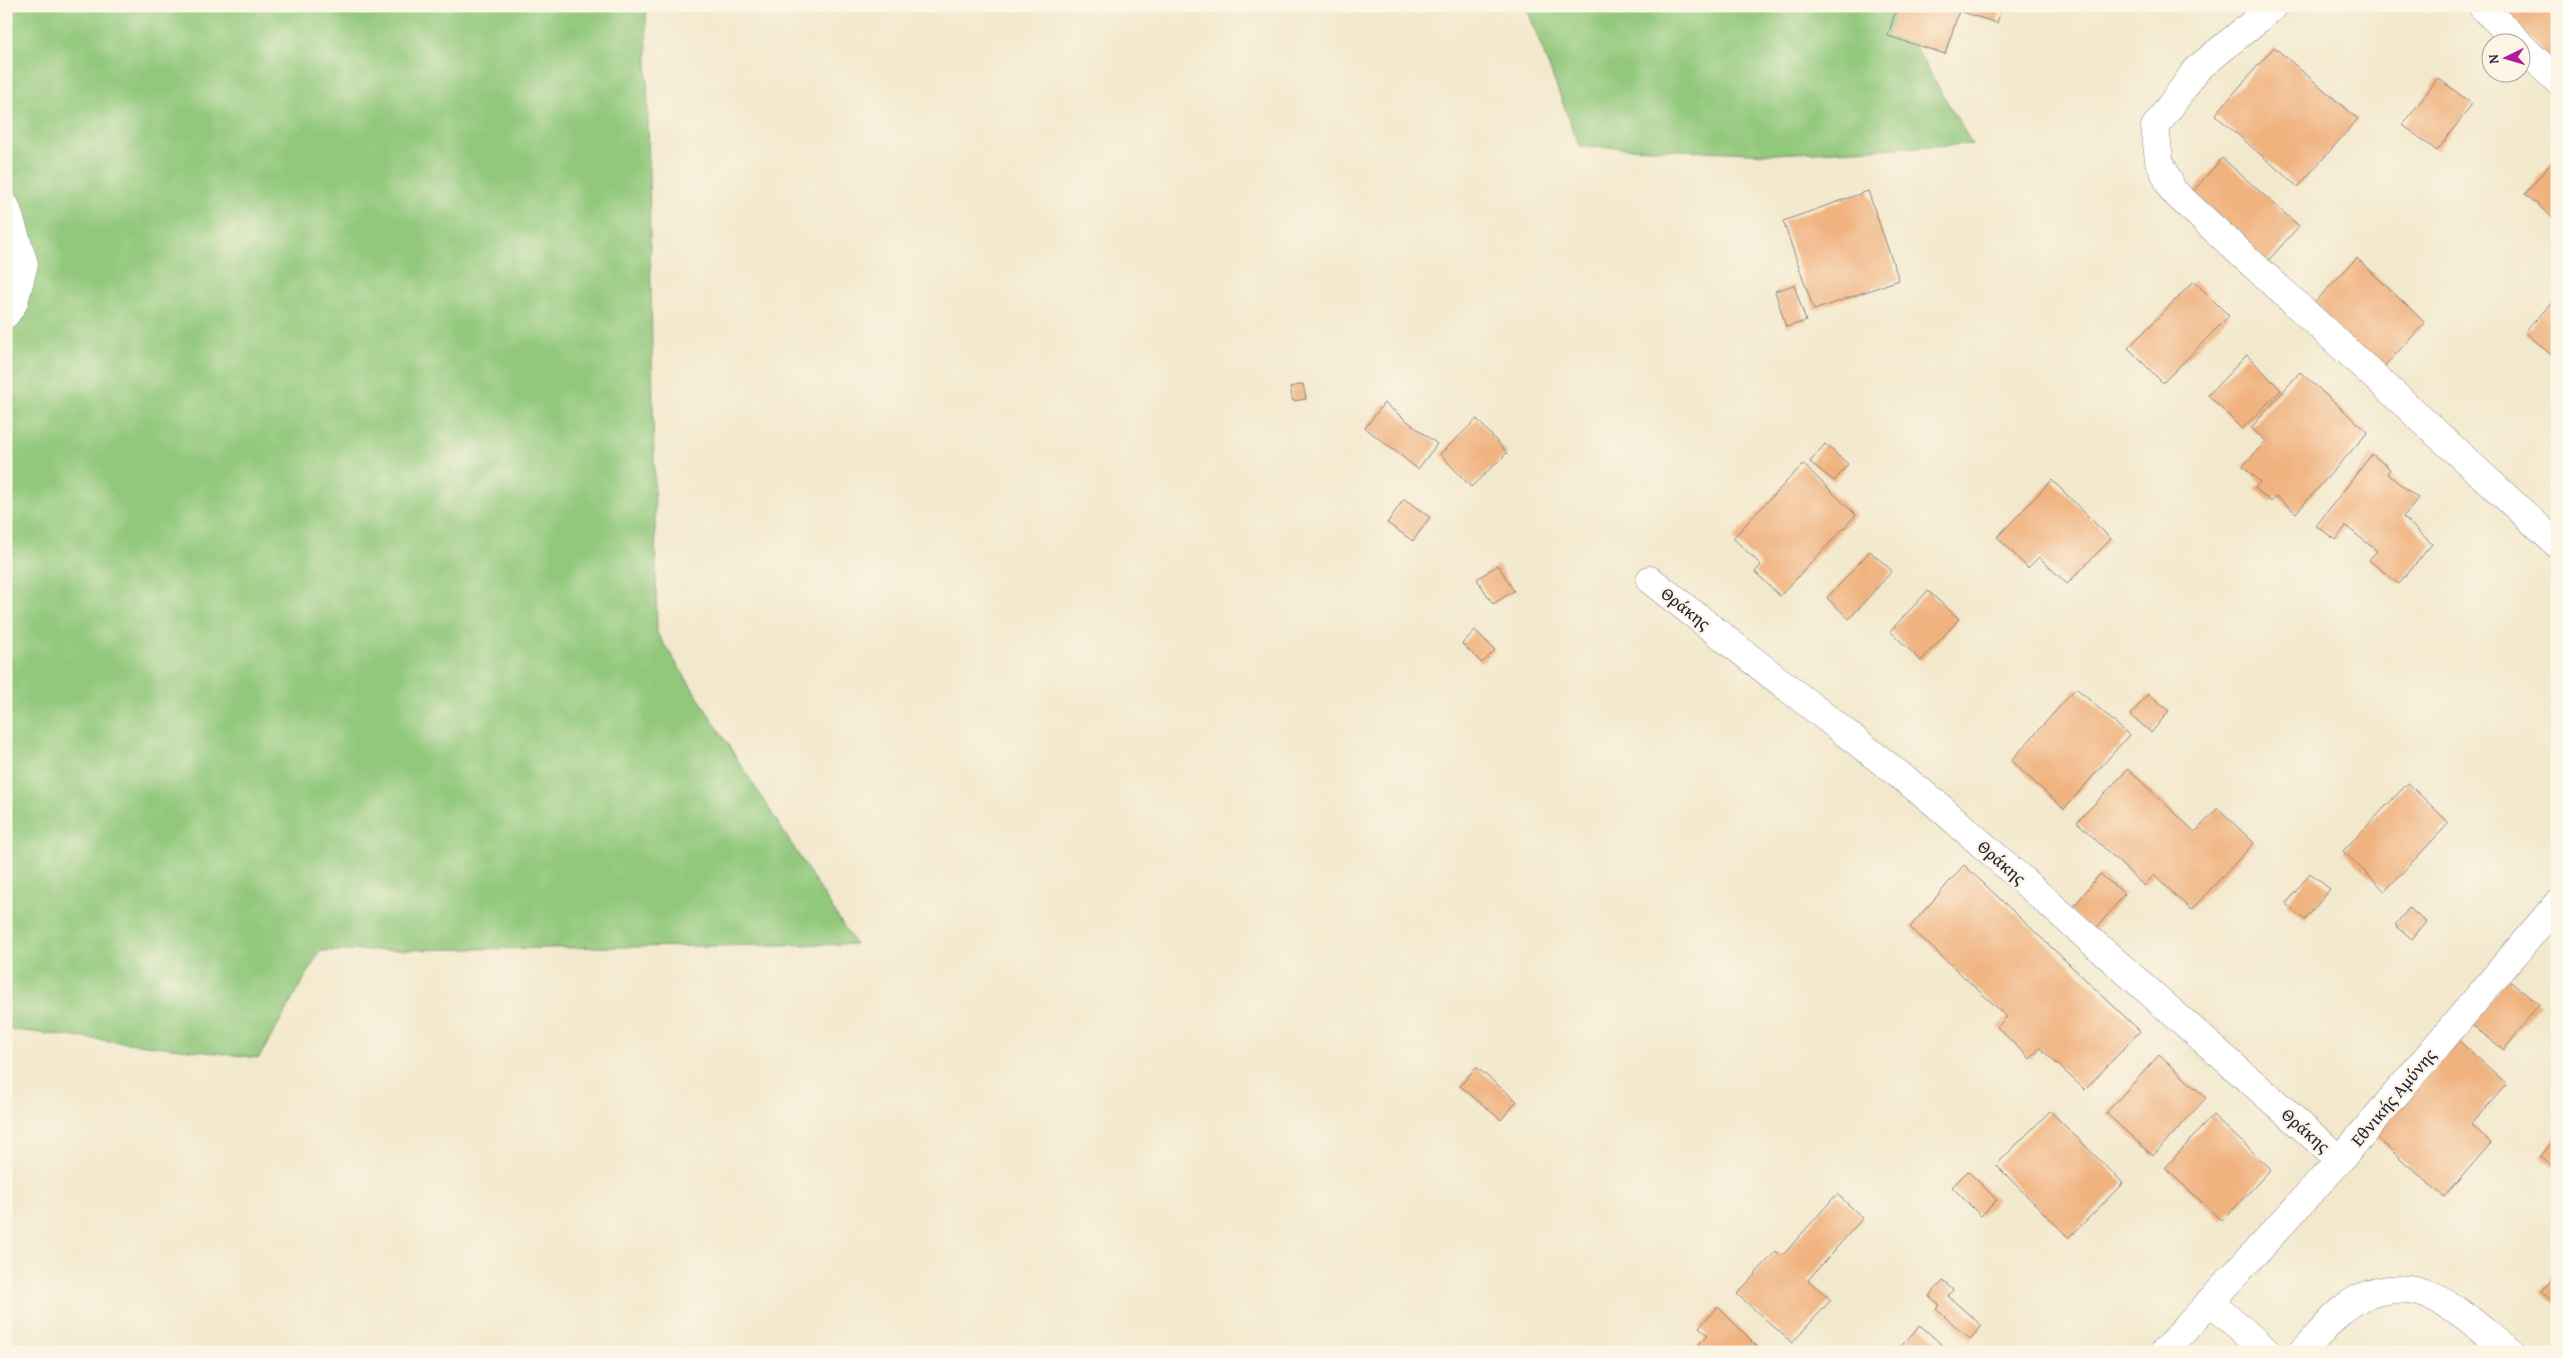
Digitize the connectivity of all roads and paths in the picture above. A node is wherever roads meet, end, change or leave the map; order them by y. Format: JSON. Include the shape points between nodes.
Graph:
{"nodes":[{"id":1,"x":2274,"y":6,"type":"edge"},
{"id":2,"x":2482,"y":6,"type":"edge"},
{"id":3,"x":2508,"y":32,"type":"edge"},
{"id":4,"x":2530,"y":54,"type":"edge"},
{"id":5,"x":2557,"y":80,"type":"edge"},
{"id":6,"x":6,"y":207,"type":"edge"},
{"id":7,"x":6,"y":314,"type":"edge"},
{"id":8,"x":2557,"y":544,"type":"edge"},
{"id":9,"x":1650,"y":580,"type":"dead end"},
{"id":10,"x":2557,"y":904,"type":"edge"},
{"id":11,"x":2340,"y":1160,"type":"junction"},
{"id":12,"x":2210,"y":1301,"type":"junction"},
{"id":13,"x":2164,"y":1352,"type":"edge"},
{"id":14,"x":2267,"y":1352,"type":"edge"},
{"id":15,"x":2304,"y":1352,"type":"edge"},
{"id":16,"x":2510,"y":1352,"type":"edge"}],
"edges":[{"from":1,"to":8,"type":"street","via":[[2198,69],[2155,127],[2159,160],[2173,191]]},
{"from":2,"to":3,"type":"street"},
{"from":4,"to":5,"type":"street"},
{"from":6,"to":7,"type":"street","via":[[24,264],[14,302]]},
{"from":9,"to":11,"type":"street","name":"Θράκης","via":[[1934,802]]},
{"from":10,"to":11,"type":"street","name":"Εθνικής Αμύνης"},
{"from":11,"to":12,"type":"street","name":"Εθνικής Αμύνης"},
{"from":12,"to":13,"type":"street","name":"Εθνικής Αμύνης"},
{"from":12,"to":14,"type":"street"},
{"from":15,"to":16,"type":"street","via":[[2344,1310],[2358,1300],[2396,1290],[2441,1299],[2464,1313]]}]}
